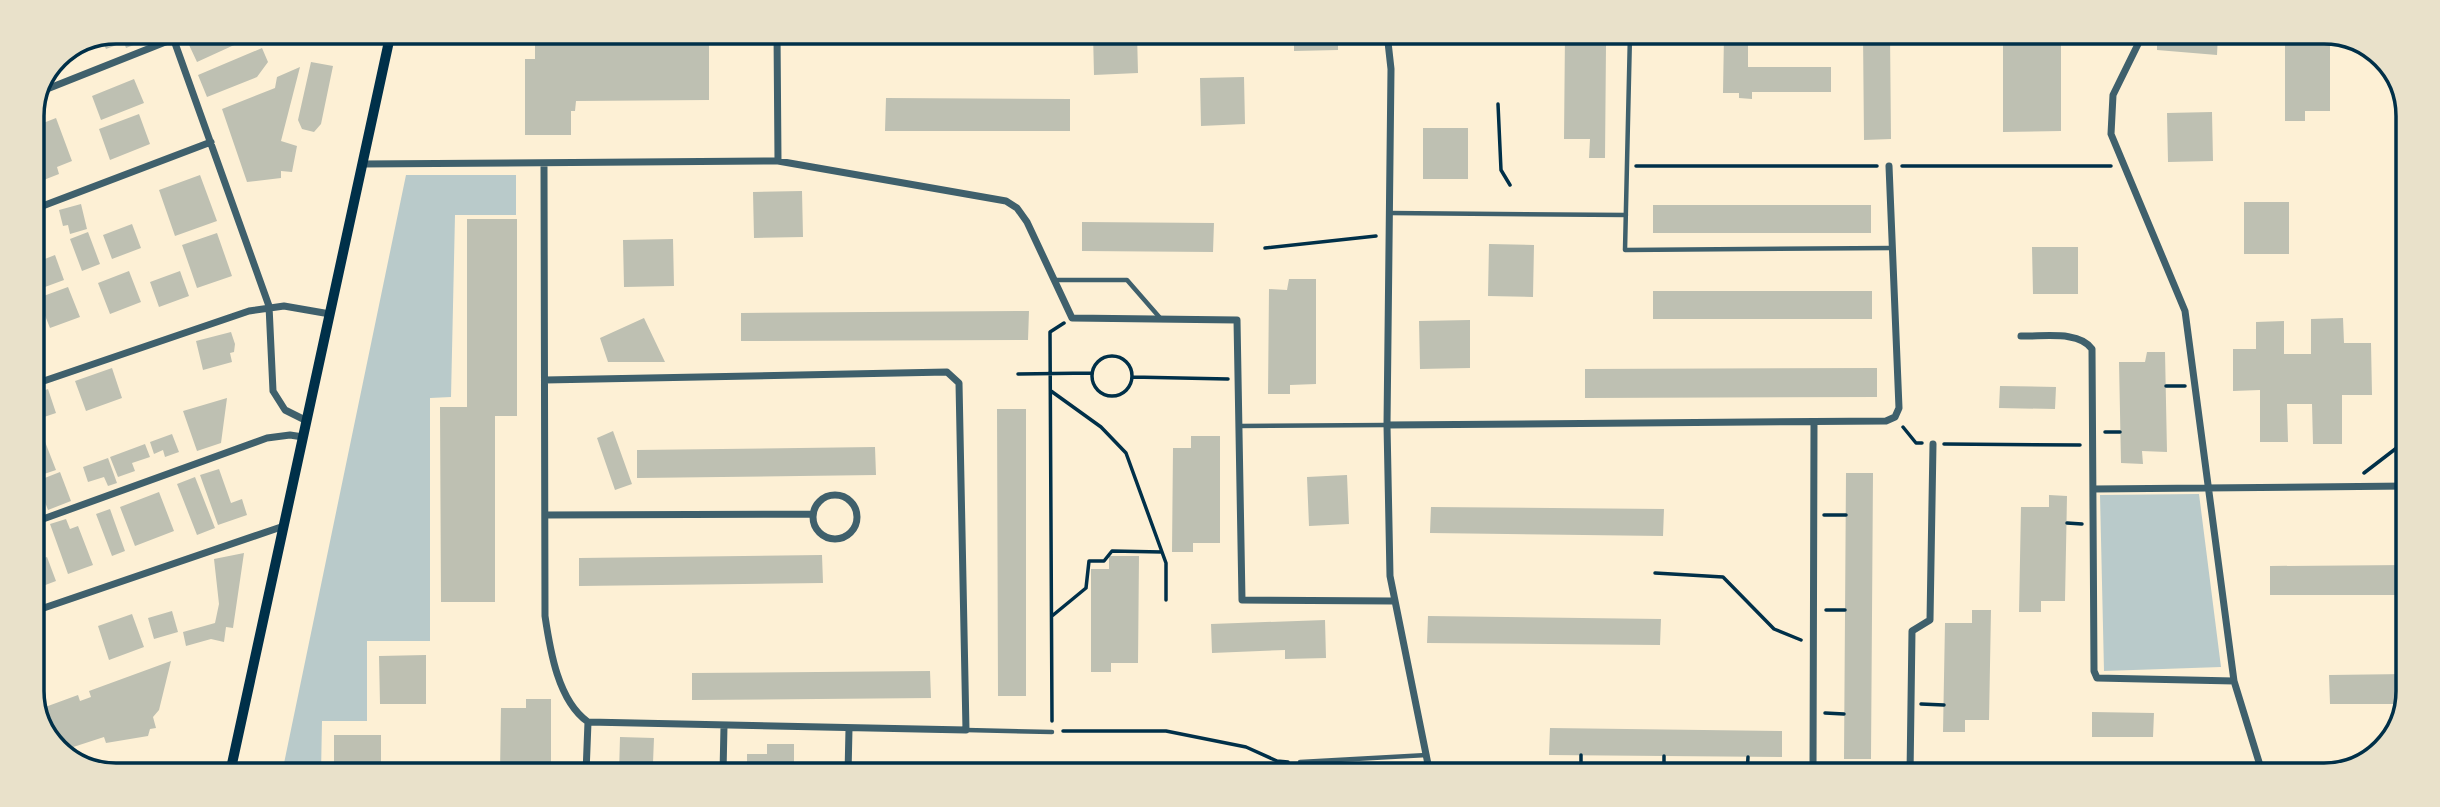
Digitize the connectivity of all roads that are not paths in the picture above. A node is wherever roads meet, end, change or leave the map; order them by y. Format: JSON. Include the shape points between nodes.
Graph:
{"nodes":[{"id":1,"x":151,"y":44,"type":"edge"},
{"id":2,"x":175,"y":44,"type":"edge"},
{"id":3,"x":388,"y":44,"type":"edge"},
{"id":4,"x":778,"y":44,"type":"edge"},
{"id":5,"x":1388,"y":44,"type":"edge"},
{"id":6,"x":1630,"y":44,"type":"edge"},
{"id":7,"x":2138,"y":44,"type":"edge"},
{"id":8,"x":49,"y":88,"type":"edge"},
{"id":9,"x":211,"y":142,"type":"junction"},
{"id":10,"x":778,"y":161,"type":"junction"},
{"id":11,"x":362,"y":164,"type":"junction"},
{"id":12,"x":544,"y":165,"type":"junction"},
{"id":13,"x":1889,"y":166,"type":"dead end"},
{"id":14,"x":44,"y":205,"type":"edge"},
{"id":15,"x":1389,"y":213,"type":"junction"},
{"id":16,"x":1626,"y":215,"type":"junction"},
{"id":17,"x":1892,"y":248,"type":"junction"},
{"id":18,"x":1054,"y":280,"type":"junction"},
{"id":19,"x":269,"y":306,"type":"junction"},
{"id":20,"x":330,"y":314,"type":"junction"},
{"id":21,"x":1162,"y":319,"type":"junction"},
{"id":22,"x":2021,"y":337,"type":"dead end"},
{"id":23,"x":545,"y":380,"type":"junction"},
{"id":24,"x":44,"y":381,"type":"edge"},
{"id":25,"x":307,"y":421,"type":"junction"},
{"id":26,"x":1814,"y":422,"type":"junction"},
{"id":27,"x":1387,"y":425,"type":"junction"},
{"id":28,"x":1239,"y":426,"type":"junction"},
{"id":29,"x":303,"y":437,"type":"junction"},
{"id":30,"x":1933,"y":444,"type":"road end"},
{"id":31,"x":2396,"y":486,"type":"edge"},
{"id":32,"x":2209,"y":488,"type":"junction"},
{"id":33,"x":2094,"y":489,"type":"junction"},
{"id":34,"x":813,"y":514,"type":"junction"},
{"id":35,"x":545,"y":515,"type":"junction"},
{"id":36,"x":44,"y":519,"type":"edge"},
{"id":37,"x":284,"y":526,"type":"junction"},
{"id":38,"x":1392,"y":601,"type":"junction"},
{"id":39,"x":44,"y":608,"type":"edge"},
{"id":40,"x":2234,"y":681,"type":"junction"},
{"id":41,"x":588,"y":722,"type":"junction"},
{"id":42,"x":724,"y":726,"type":"junction"},
{"id":43,"x":849,"y":729,"type":"junction"},
{"id":44,"x":966,"y":730,"type":"junction"},
{"id":45,"x":1052,"y":732,"type":"road end"},
{"id":46,"x":1427,"y":755,"type":"junction"},
{"id":47,"x":232,"y":763,"type":"edge"},
{"id":48,"x":586,"y":763,"type":"edge"},
{"id":49,"x":723,"y":763,"type":"edge"},
{"id":50,"x":848,"y":763,"type":"edge"},
{"id":51,"x":1300,"y":763,"type":"edge"},
{"id":52,"x":1428,"y":763,"type":"edge"},
{"id":53,"x":1813,"y":763,"type":"edge"},
{"id":54,"x":1909,"y":763,"type":"edge"},
{"id":55,"x":2259,"y":763,"type":"edge"}],
"edges":[{"from":1,"to":8,"type":"street"},
{"from":2,"to":9,"type":"street"},
{"from":3,"to":11,"type":"main road"},
{"from":4,"to":10,"type":"street"},
{"from":5,"to":15,"type":"street"},
{"from":6,"to":16,"type":"lane"},
{"from":7,"to":32,"type":"street","via":[[2113,95],[2112,134],[2185,311]]},
{"from":9,"to":14,"type":"street"},
{"from":9,"to":19,"type":"street"},
{"from":10,"to":12,"type":"street"},
{"from":10,"to":18,"type":"street","via":[[1006,201],[1027,222]]},
{"from":11,"to":12,"type":"street"},
{"from":11,"to":20,"type":"main road"},
{"from":12,"to":23,"type":"street"},
{"from":13,"to":17,"type":"street"},
{"from":15,"to":16,"type":"lane"},
{"from":15,"to":27,"type":"street"},
{"from":16,"to":17,"type":"lane","via":[[1625,250]]},
{"from":17,"to":26,"type":"street","via":[[1899,408],[1895,417]]},
{"from":18,"to":21,"type":"lane","via":[[1127,280]]},
{"from":18,"to":21,"type":"street","via":[[1072,318]]},
{"from":19,"to":20,"type":"street"},
{"from":19,"to":24,"type":"street"},
{"from":19,"to":25,"type":"street","via":[[273,391],[285,410]]},
{"from":20,"to":25,"type":"main road"},
{"from":21,"to":28,"type":"street","via":[[1237,320]]},
{"from":22,"to":33,"type":"street","via":[[2075,337],[2087,341],[2092,349]]},
{"from":23,"to":35,"type":"street"},
{"from":23,"to":44,"type":"street","via":[[954,375],[959,383]]},
{"from":25,"to":29,"type":"main road"},
{"from":26,"to":27,"type":"street"},
{"from":26,"to":53,"type":"street"},
{"from":27,"to":28,"type":"lane"},
{"from":27,"to":38,"type":"street"},
{"from":28,"to":38,"type":"street","via":[[1242,600]]},
{"from":29,"to":36,"type":"street","via":[[267,438]]},
{"from":29,"to":37,"type":"main road"},
{"from":30,"to":54,"type":"street","via":[[1930,620],[1912,631]]},
{"from":31,"to":32,"type":"street"},
{"from":32,"to":33,"type":"street"},
{"from":32,"to":40,"type":"street"},
{"from":33,"to":40,"type":"street","via":[[2097,678]]},
{"from":34,"to":34,"type":"street","via":[[817,529],[830,538],[845,536],[856,524],[857,513],[844,496],[822,498]]},
{"from":34,"to":35,"type":"street"},
{"from":35,"to":41,"type":"street","via":[[548,638],[569,699]]},
{"from":37,"to":39,"type":"street"},
{"from":37,"to":47,"type":"main road"},
{"from":38,"to":46,"type":"street"},
{"from":40,"to":55,"type":"street"},
{"from":41,"to":42,"type":"street"},
{"from":41,"to":48,"type":"street"},
{"from":42,"to":43,"type":"street"},
{"from":42,"to":49,"type":"street"},
{"from":43,"to":44,"type":"street"},
{"from":43,"to":50,"type":"street"},
{"from":44,"to":45,"type":"lane"},
{"from":46,"to":51,"type":"lane"},
{"from":46,"to":52,"type":"street"}]}
